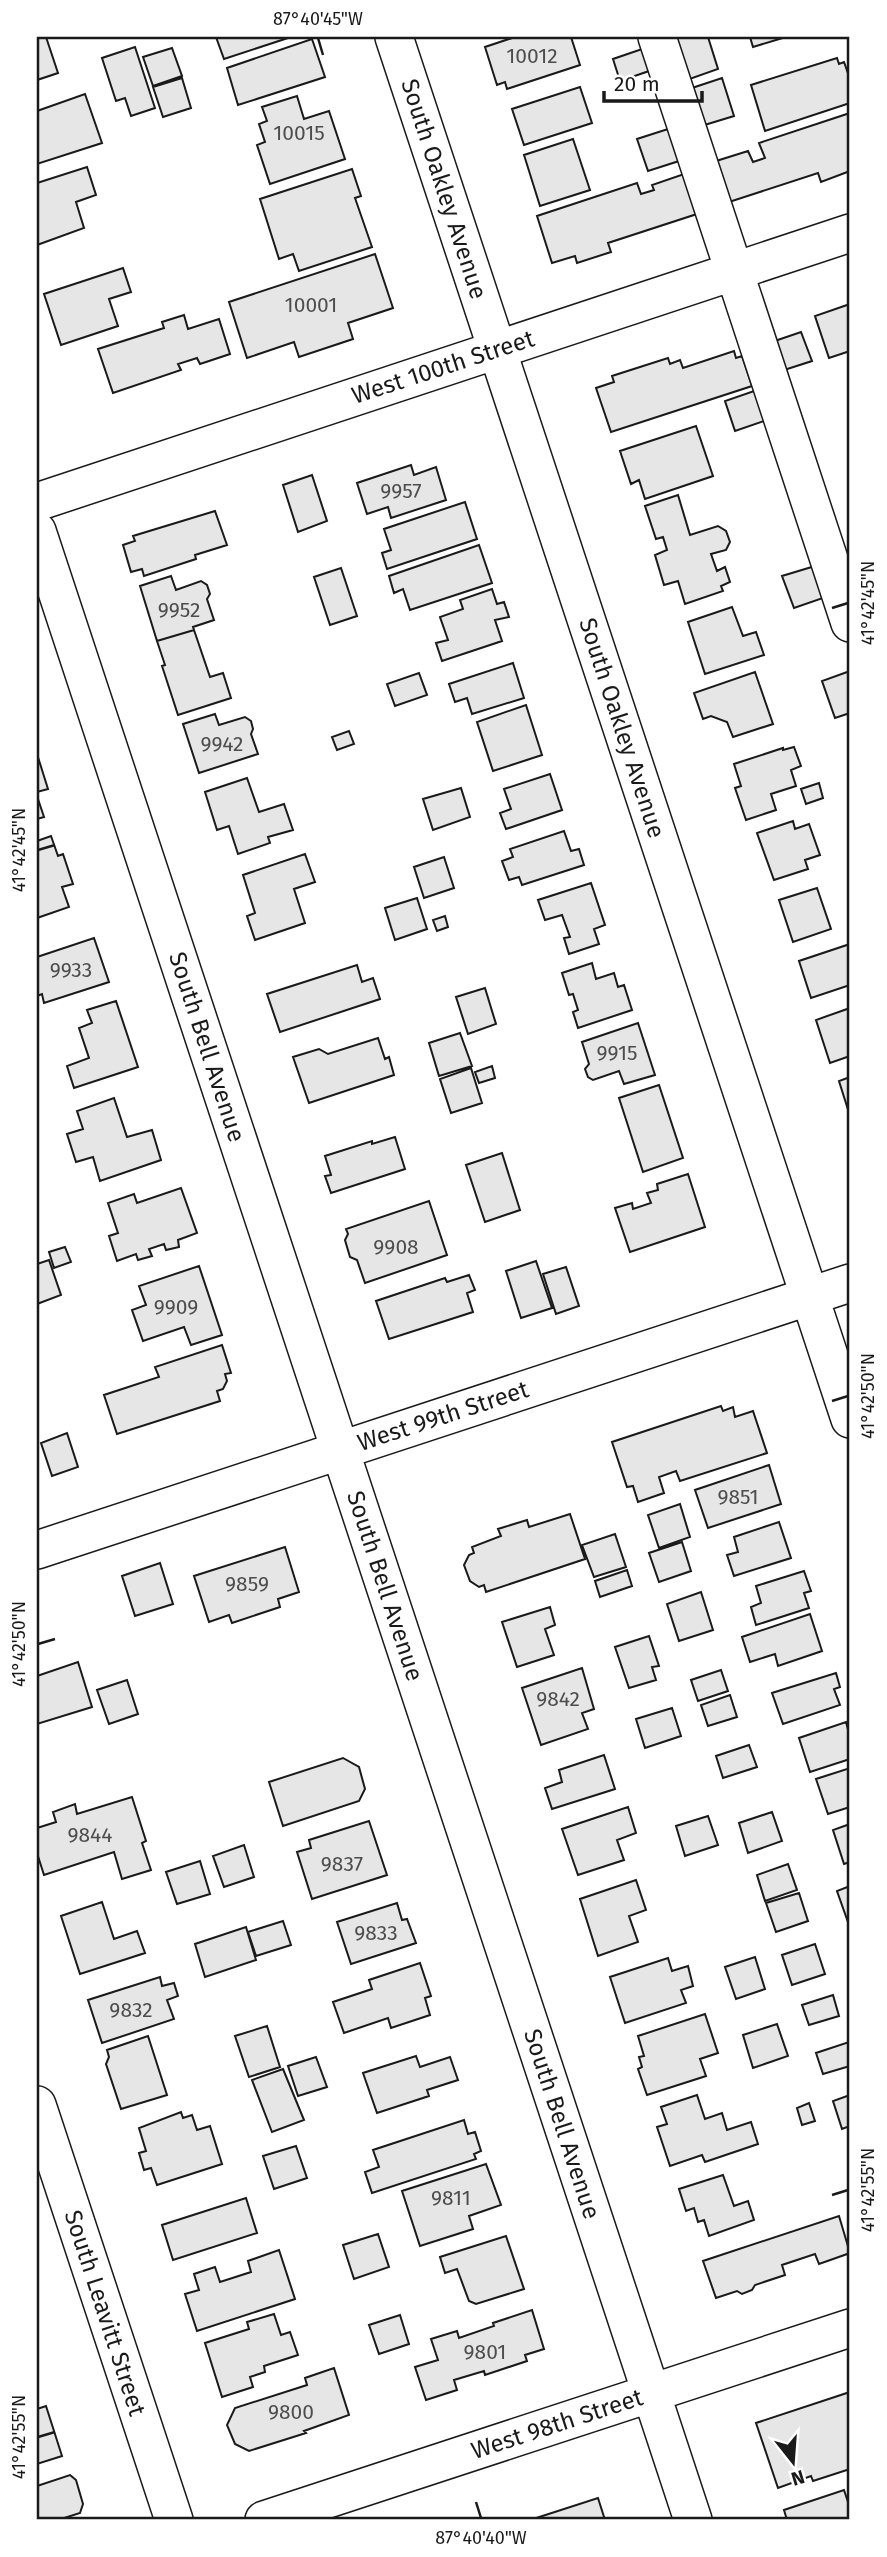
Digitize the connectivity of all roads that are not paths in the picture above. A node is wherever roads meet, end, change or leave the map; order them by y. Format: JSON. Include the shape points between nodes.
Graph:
{"nodes":[{"id":1,"x":394,"y":37,"type":"edge"},
{"id":2,"x":657,"y":37,"type":"edge"},
{"id":3,"x":850,"y":233,"type":"edge"},
{"id":4,"x":734,"y":271,"type":"junction"},
{"id":5,"x":497,"y":350,"type":"junction"},
{"id":6,"x":37,"y":502,"type":"edge"},
{"id":7,"x":37,"y":531,"type":"edge"},
{"id":8,"x":850,"y":623,"type":"edge"},
{"id":9,"x":850,"y":1283,"type":"edge"},
{"id":10,"x":810,"y":1296,"type":"junction"},
{"id":11,"x":850,"y":1419,"type":"edge"},
{"id":12,"x":340,"y":1450,"type":"junction"},
{"id":13,"x":37,"y":1550,"type":"edge"},
{"id":14,"x":37,"y":2105,"type":"edge"},
{"id":15,"x":850,"y":2328,"type":"edge"},
{"id":16,"x":651,"y":2394,"type":"junction"},
{"id":17,"x":174,"y":2520,"type":"edge"},
{"id":18,"x":264,"y":2520,"type":"edge"},
{"id":19,"x":693,"y":2520,"type":"edge"}],
"edges":[{"from":1,"to":5,"type":"street","name":"South Oakley Avenue"},
{"from":2,"to":4,"type":"street"},
{"from":3,"to":4,"type":"street","name":"West 100th Street"},
{"from":4,"to":5,"type":"street","name":"West 100th Street"},
{"from":4,"to":8,"type":"street"},
{"from":5,"to":6,"type":"street","name":"West 100th Street"},
{"from":5,"to":10,"type":"street","name":"South Oakley Avenue"},
{"from":7,"to":12,"type":"street","name":"South Bell Avenue"},
{"from":9,"to":10,"type":"street","name":"West 99th Street"},
{"from":10,"to":11,"type":"street","name":"South Oakley Avenue"},
{"from":10,"to":12,"type":"street","name":"West 99th Street"},
{"from":12,"to":13,"type":"street","name":"West 99th Street"},
{"from":12,"to":16,"type":"street","name":"South Bell Avenue"},
{"from":14,"to":17,"type":"street","name":"South Leavitt Street"},
{"from":15,"to":16,"type":"street","name":"West 98th Street"},
{"from":16,"to":18,"type":"street","name":"West 98th Street"},
{"from":16,"to":19,"type":"street","name":"South Bell Avenue"}]}
